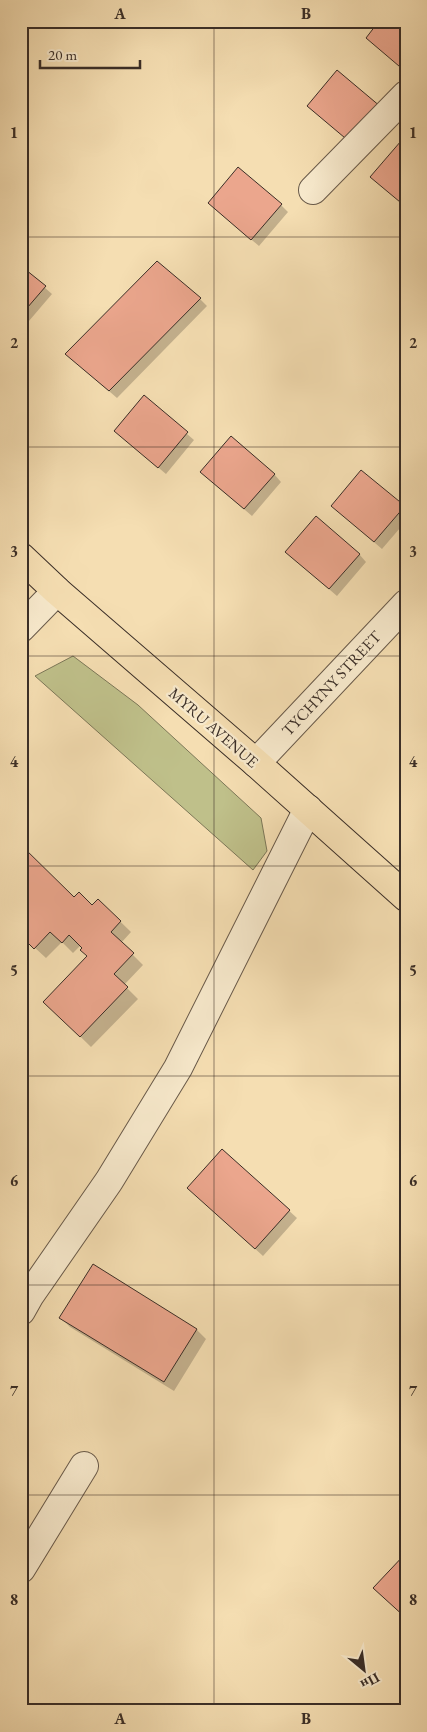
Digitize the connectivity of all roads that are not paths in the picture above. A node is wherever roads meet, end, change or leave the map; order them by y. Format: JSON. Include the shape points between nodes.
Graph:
{"nodes":[{"id":1,"x":406,"y":95,"type":"edge"},
{"id":2,"x":313,"y":190,"type":"dead end"},
{"id":3,"x":21,"y":558,"type":"edge"},
{"id":4,"x":57,"y":591,"type":"junction"},
{"id":5,"x":406,"y":604,"type":"edge"},
{"id":6,"x":21,"y":628,"type":"edge"},
{"id":7,"x":256,"y":763,"type":"junction"},
{"id":8,"x":308,"y":809,"type":"junction"},
{"id":9,"x":406,"y":897,"type":"edge"},
{"id":10,"x":21,"y":1311,"type":"edge"},
{"id":11,"x":84,"y":1466,"type":"dead end"},
{"id":12,"x":21,"y":1569,"type":"edge"}],
"edges":[{"from":1,"to":2,"type":"street"},
{"from":3,"to":4,"type":"main road","name":"MYRU AVENUE"},
{"from":4,"to":6,"type":"street"},
{"from":4,"to":7,"type":"main road","name":"MYRU AVENUE"},
{"from":5,"to":7,"type":"street","name":"TYCHYNY STREET"},
{"from":7,"to":8,"type":"main road","name":"MYRU AVENUE"},
{"from":8,"to":9,"type":"main road","name":"MYRU AVENUE"},
{"from":8,"to":10,"type":"street","via":[[178,1068],[109,1181]]},
{"from":11,"to":12,"type":"street"}]}
